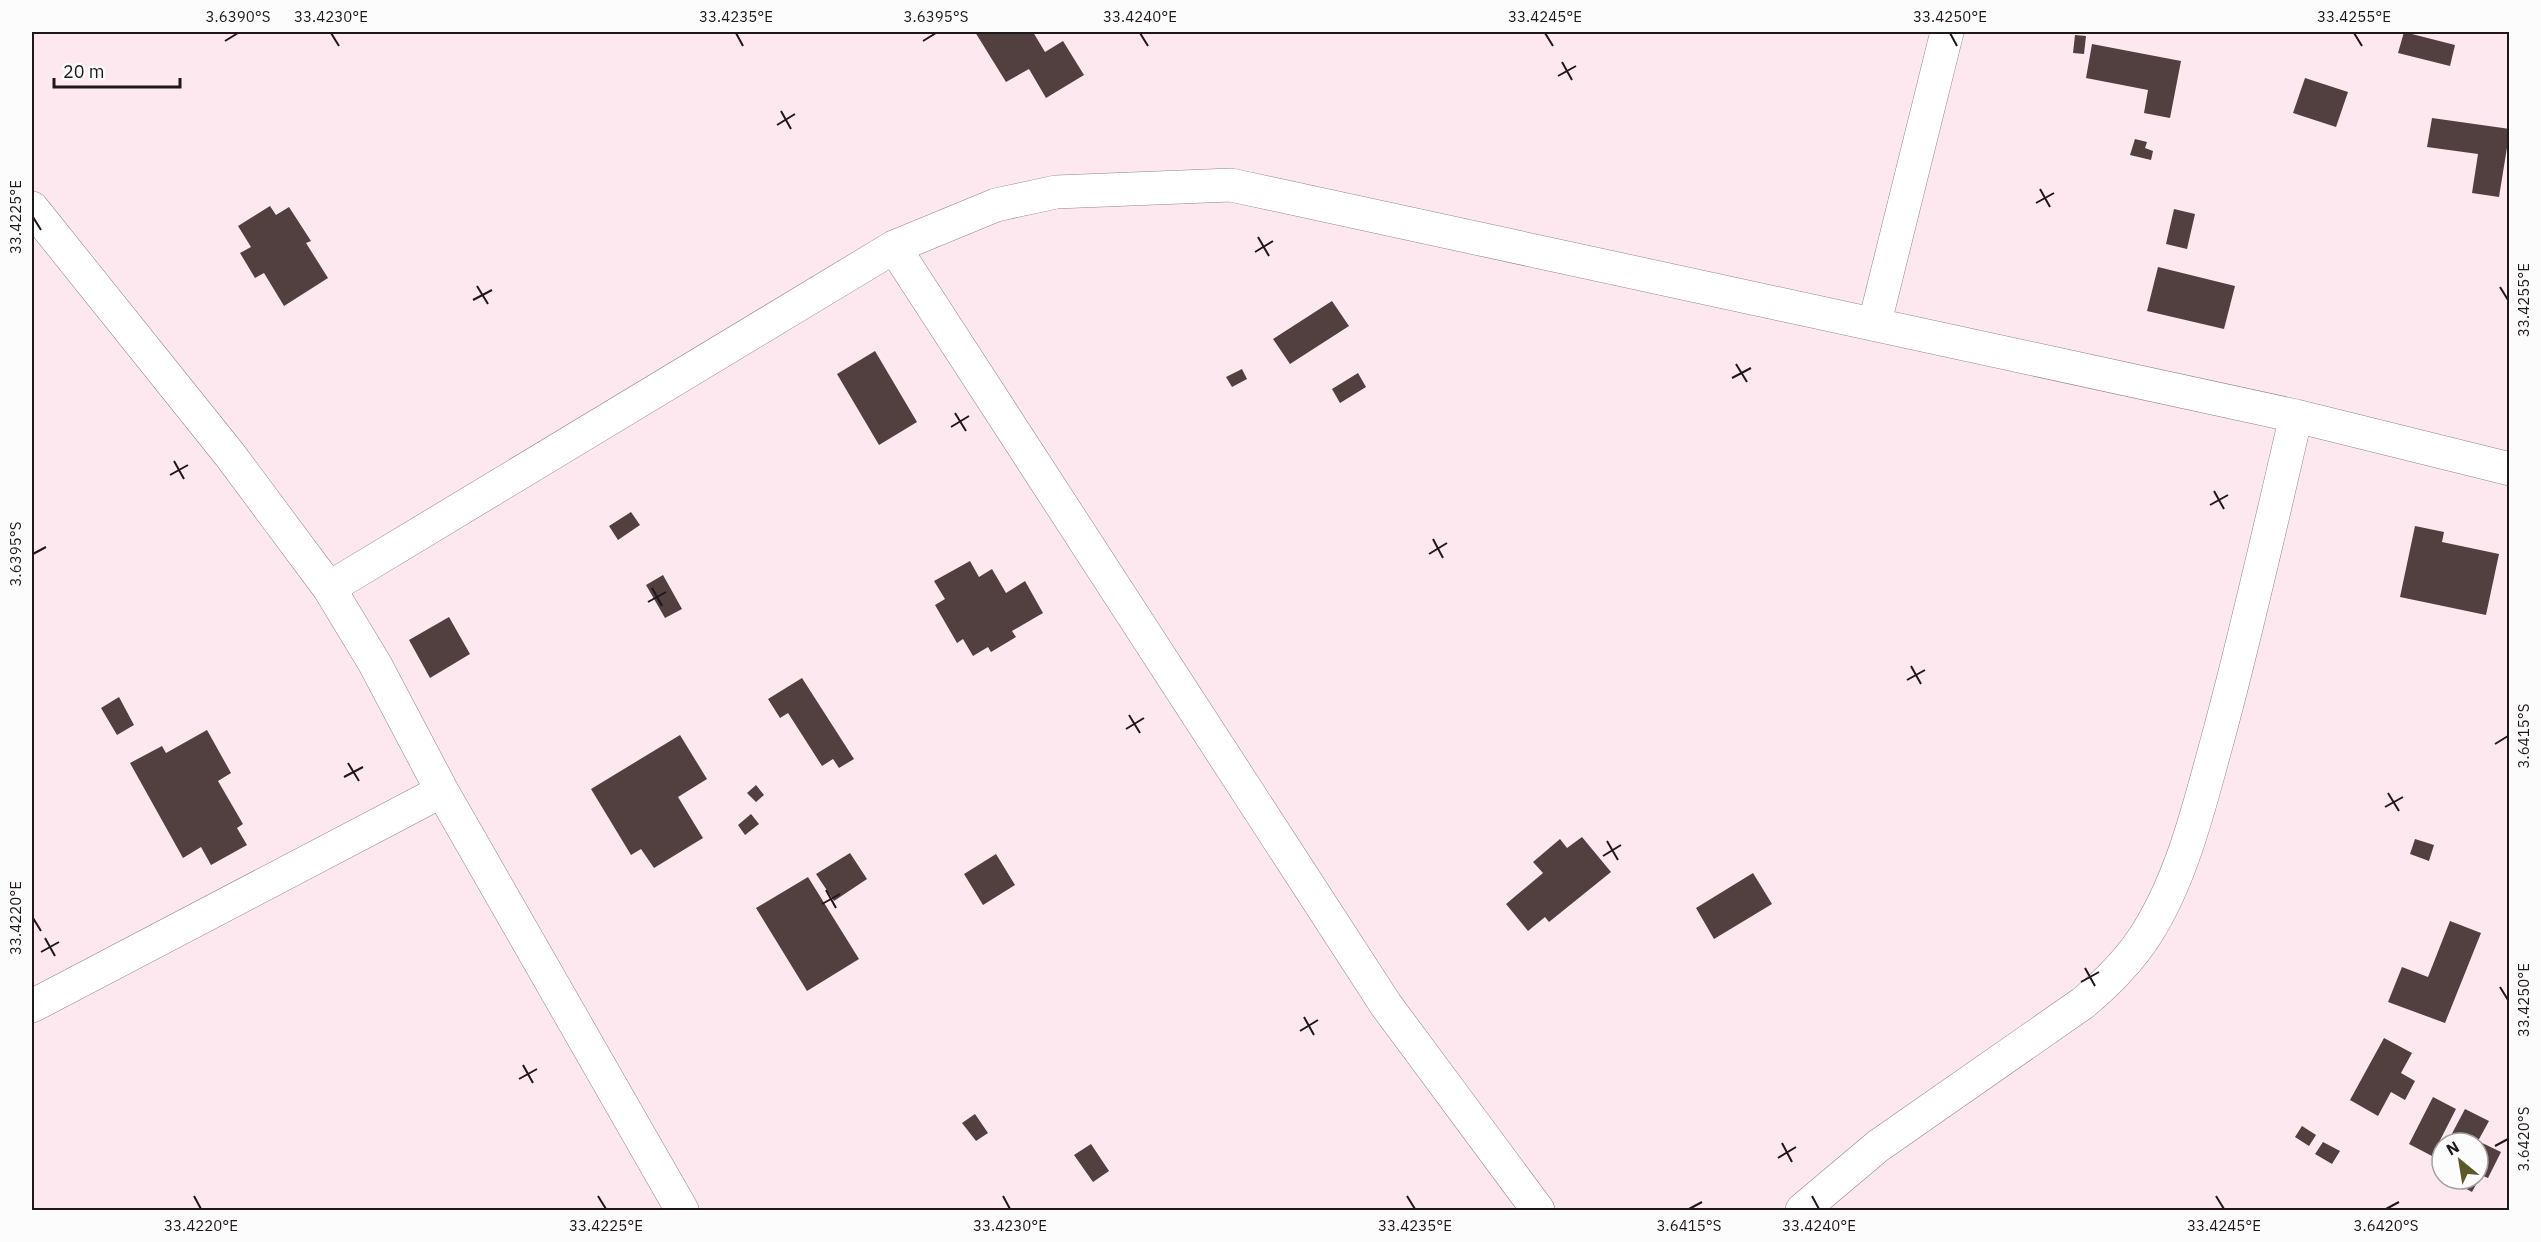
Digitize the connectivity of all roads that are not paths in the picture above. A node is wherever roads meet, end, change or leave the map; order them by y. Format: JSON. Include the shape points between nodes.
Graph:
{"nodes":[{"id":1,"x":1947,"y":32,"type":"edge"},
{"id":2,"x":32,"y":208,"type":"edge"},
{"id":3,"x":894,"y":247,"type":"junction"},
{"id":4,"x":1875,"y":322,"type":"junction"},
{"id":5,"x":2296,"y":416,"type":"junction"},
{"id":6,"x":2510,"y":469,"type":"edge"},
{"id":7,"x":329,"y":588,"type":"junction"},
{"id":8,"x":442,"y":791,"type":"junction"},
{"id":9,"x":32,"y":1006,"type":"edge"},
{"id":10,"x":682,"y":1210,"type":"edge"},
{"id":11,"x":1538,"y":1210,"type":"edge"},
{"id":12,"x":1802,"y":1210,"type":"edge"}],
"edges":[{"from":1,"to":4,"type":"street"},
{"from":2,"to":7,"type":"street","via":[[230,455]]},
{"from":3,"to":4,"type":"street","via":[[996,205],[1056,192],[1231,185]]},
{"from":3,"to":7,"type":"street"},
{"from":3,"to":11,"type":"street","via":[[1386,1005]]},
{"from":4,"to":5,"type":"street"},
{"from":5,"to":6,"type":"street"},
{"from":5,"to":12,"type":"street","via":[[2246,633],[2208,775],[2172,885],[2147,933],[2106,984],[2083,1003],[1878,1146]]},
{"from":7,"to":8,"type":"street","via":[[375,664]]},
{"from":8,"to":9,"type":"street"},
{"from":8,"to":10,"type":"street"}]}
